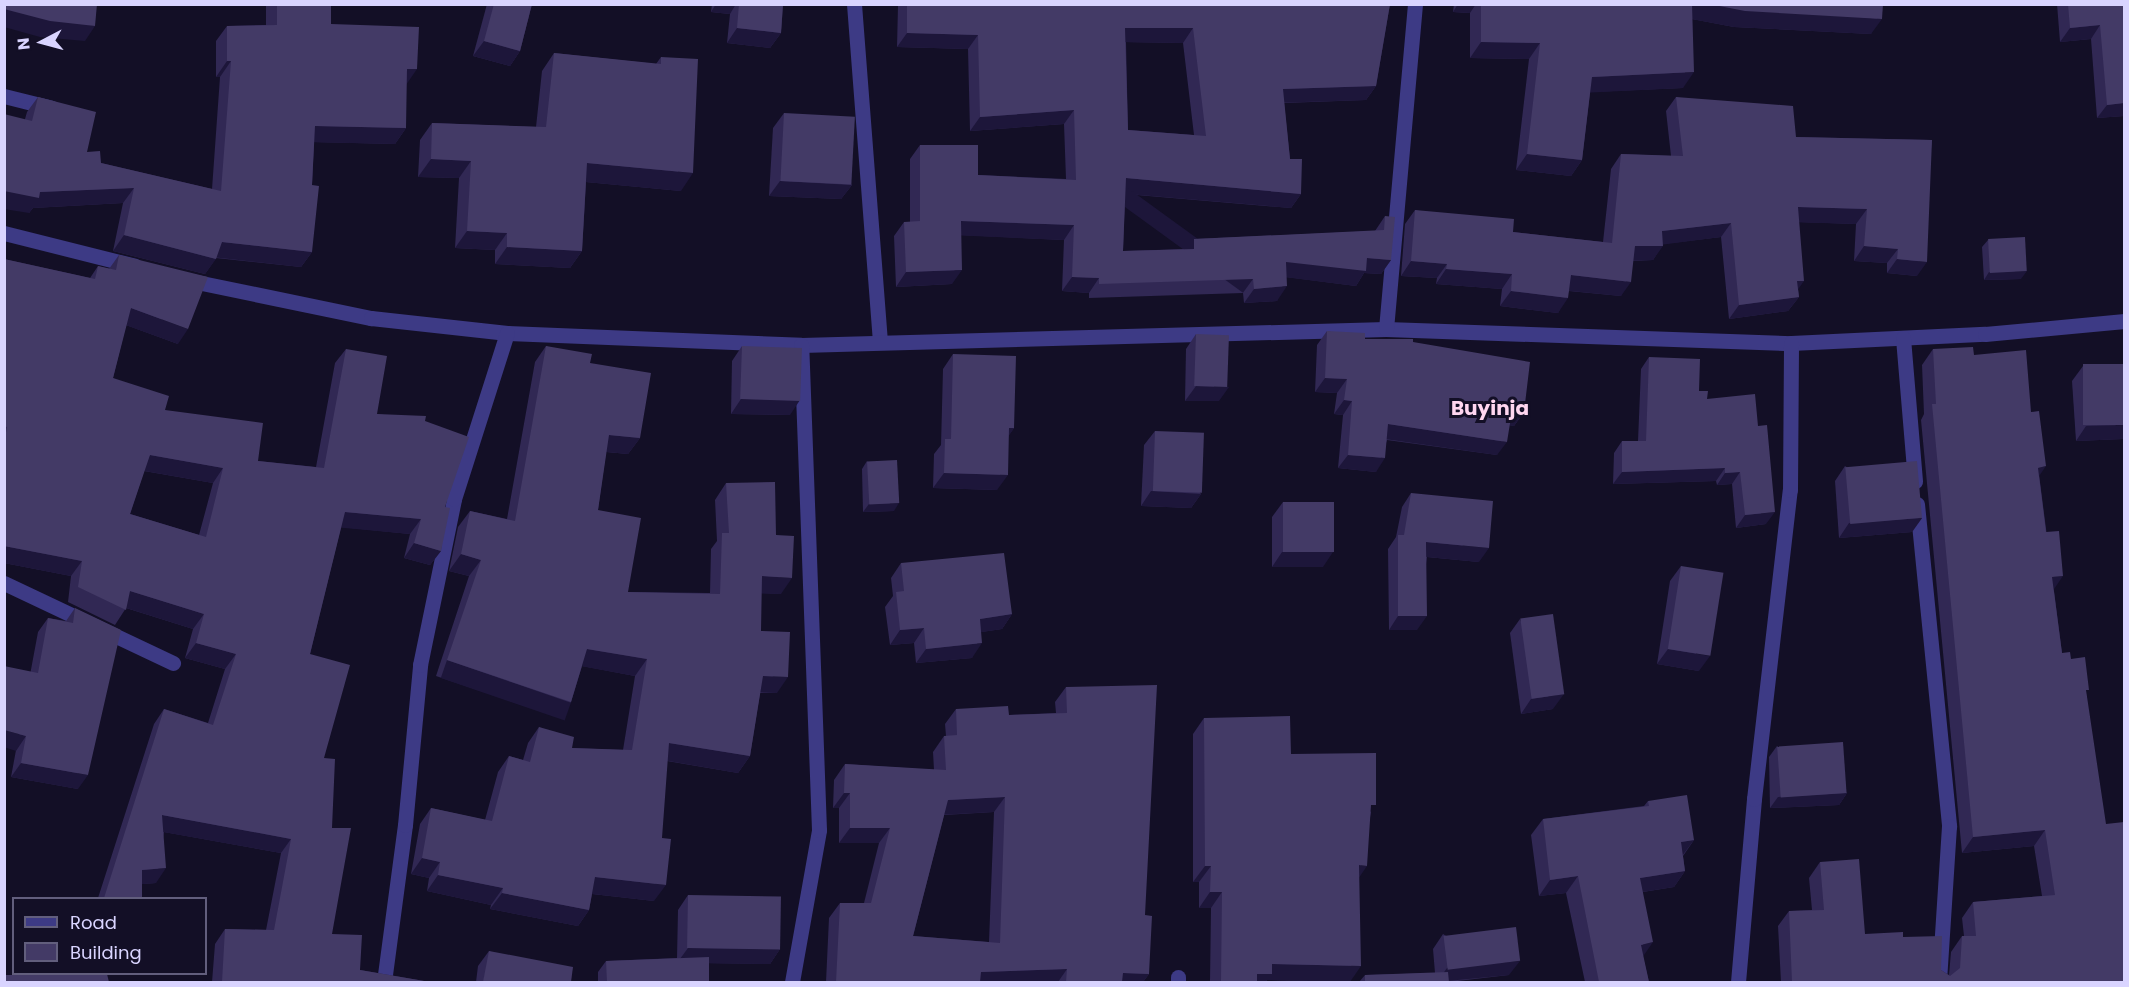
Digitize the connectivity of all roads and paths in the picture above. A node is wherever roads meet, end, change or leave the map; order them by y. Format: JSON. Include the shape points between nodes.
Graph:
{"nodes":[{"id":1,"x":854,"y":4,"type":"edge"},
{"id":2,"x":1415,"y":4,"type":"edge"},
{"id":3,"x":4,"y":96,"type":"edge"},
{"id":4,"x":70,"y":113,"type":"edge"},
{"id":5,"x":4,"y":233,"type":"edge"},
{"id":6,"x":2124,"y":321,"type":"edge"},
{"id":7,"x":1386,"y":329,"type":"junction"},
{"id":8,"x":507,"y":333,"type":"junction"},
{"id":9,"x":1903,"y":338,"type":"junction"},
{"id":10,"x":880,"y":340,"type":"junction"},
{"id":11,"x":1791,"y":343,"type":"junction"},
{"id":12,"x":801,"y":345,"type":"junction"},
{"id":13,"x":4,"y":583,"type":"edge"},
{"id":14,"x":173,"y":663,"type":"dead end"},
{"id":15,"x":384,"y":982,"type":"edge"},
{"id":16,"x":792,"y":982,"type":"edge"},
{"id":17,"x":1738,"y":982,"type":"edge"},
{"id":18,"x":1939,"y":982,"type":"edge"}],
"edges":[{"from":1,"to":10,"type":"street"},
{"from":2,"to":7,"type":"street"},
{"from":3,"to":4,"type":"street"},
{"from":5,"to":8,"type":"street","via":[[256,297],[371,318]]},
{"from":6,"to":9,"type":"street"},
{"from":7,"to":10,"type":"street"},
{"from":7,"to":11,"type":"street"},
{"from":8,"to":12,"type":"street"},
{"from":8,"to":15,"type":"street","via":[[454,499],[420,665],[405,825]]},
{"from":9,"to":11,"type":"street"},
{"from":9,"to":18,"type":"street","via":[[1949,826]]},
{"from":10,"to":12,"type":"street"},
{"from":11,"to":17,"type":"street","via":[[1790,490],[1754,799]]},
{"from":12,"to":16,"type":"street","via":[[819,830]]},
{"from":13,"to":14,"type":"street"}]}
